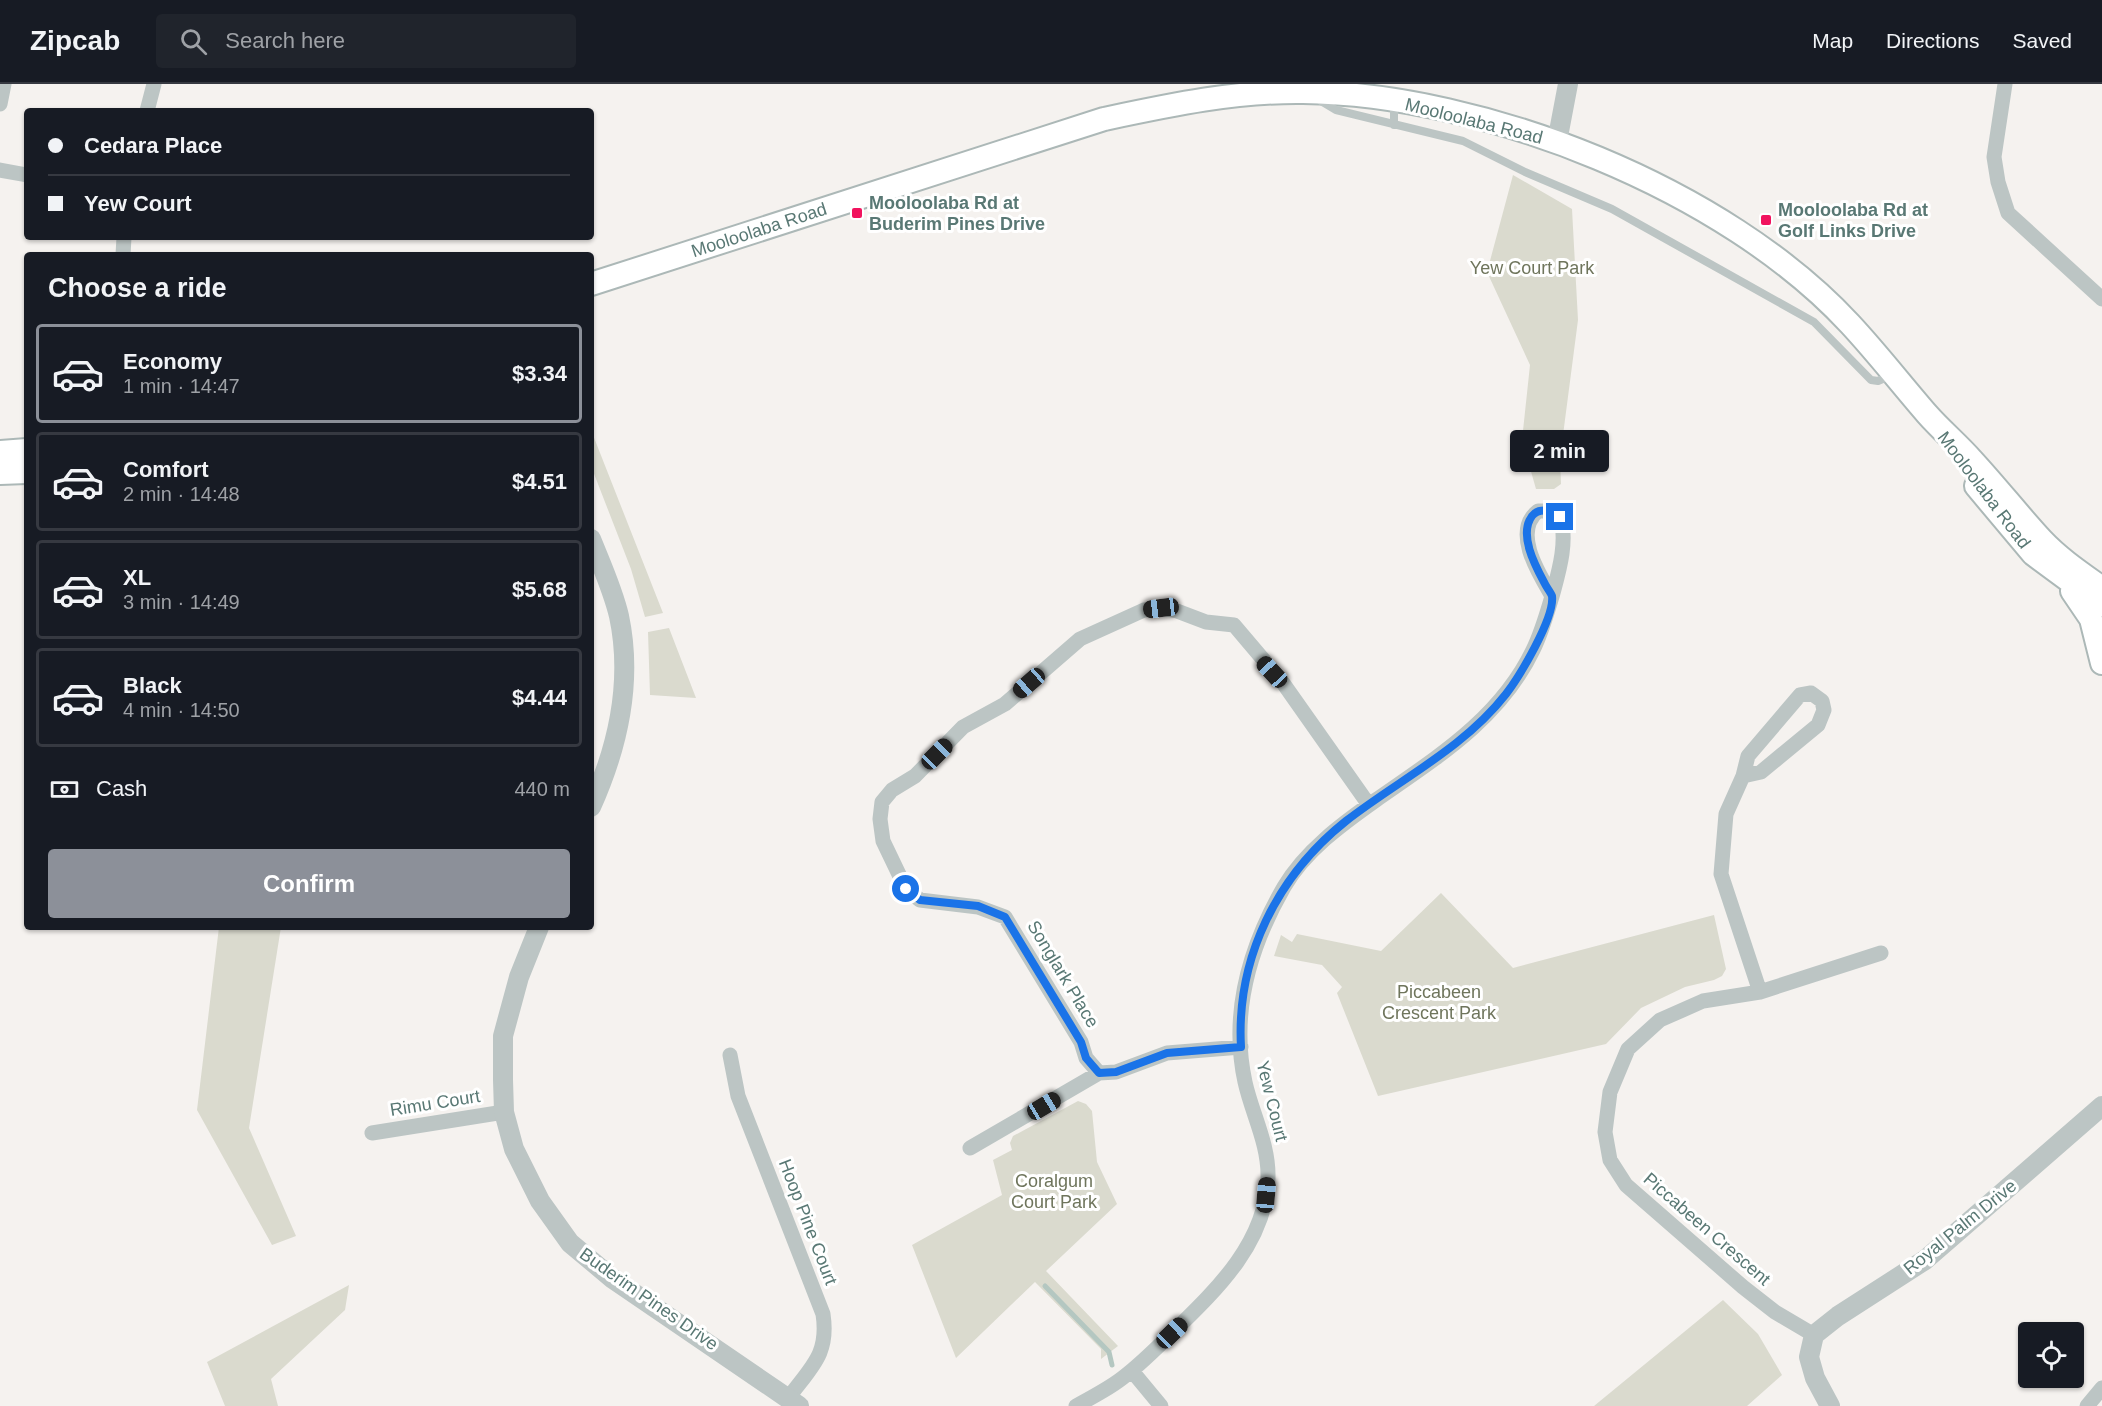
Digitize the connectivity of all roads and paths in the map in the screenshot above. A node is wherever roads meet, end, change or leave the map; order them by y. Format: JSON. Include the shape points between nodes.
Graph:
{"nodes":[{"id":1,"x":4,"y":84,"type":"edge"},
{"id":2,"x":154,"y":84,"type":"edge"},
{"id":3,"x":1568,"y":84,"type":"edge"},
{"id":4,"x":2005,"y":84,"type":"edge"},
{"id":5,"x":1303,"y":92,"type":"junction"},
{"id":6,"x":1394,"y":101,"type":"junction"},
{"id":7,"x":0,"y":104,"type":"edge"},
{"id":8,"x":148,"y":108,"type":"edge"},
{"id":9,"x":1394,"y":125,"type":"junction"},
{"id":10,"x":1557,"y":142,"type":"junction"},
{"id":11,"x":0,"y":170,"type":"edge"},
{"id":12,"x":24,"y":174,"type":"edge"},
{"id":13,"x":594,"y":283,"type":"edge"},
{"id":14,"x":2102,"y":299,"type":"edge"},
{"id":15,"x":1894,"y":374,"type":"junction"},
{"id":16,"x":1928,"y":415,"type":"junction"},
{"id":17,"x":24,"y":450,"type":"edge"},
{"id":18,"x":0,"y":452,"type":"edge"},
{"id":19,"x":24,"y":472,"type":"edge"},
{"id":20,"x":0,"y":474,"type":"edge"},
{"id":21,"x":594,"y":547,"type":"edge"},
{"id":22,"x":2064,"y":579,"type":"junction"},
{"id":23,"x":2102,"y":588,"type":"edge"},
{"id":24,"x":1552,"y":596,"type":"junction"},
{"id":25,"x":2102,"y":605,"type":"edge"},
{"id":26,"x":2102,"y":663,"type":"edge"},
{"id":27,"x":1743,"y":776,"type":"junction"},
{"id":28,"x":594,"y":800,"type":"edge"},
{"id":29,"x":1369,"y":805,"type":"junction"},
{"id":30,"x":538,"y":930,"type":"edge"},
{"id":31,"x":1881,"y":953,"type":"dead end"},
{"id":32,"x":1760,"y":992,"type":"junction"},
{"id":33,"x":1241,"y":1047,"type":"junction"},
{"id":34,"x":730,"y":1055,"type":"dead end"},
{"id":35,"x":1099,"y":1073,"type":"junction"},
{"id":36,"x":2102,"y":1106,"type":"edge"},
{"id":37,"x":504,"y":1112,"type":"junction"},
{"id":38,"x":372,"y":1133,"type":"dead end"},
{"id":39,"x":970,"y":1148,"type":"dead end"},
{"id":40,"x":1814,"y":1335,"type":"junction"},
{"id":41,"x":1132,"y":1371,"type":"junction"},
{"id":42,"x":2102,"y":1388,"type":"edge"},
{"id":43,"x":794,"y":1402,"type":"edge"},
{"id":44,"x":1076,"y":1406,"type":"edge"},
{"id":45,"x":1161,"y":1406,"type":"edge"},
{"id":46,"x":1830,"y":1406,"type":"edge"},
{"id":47,"x":2087,"y":1406,"type":"edge"}],
"edges":[{"from":1,"to":7,"type":"street"},
{"from":2,"to":8,"type":"street"},
{"from":3,"to":10,"type":"street"},
{"from":4,"to":14,"type":"street","via":[[1994,157],[2008,213]]},
{"from":5,"to":6,"type":"main road","name":"Mooloolaba Road"},
{"from":5,"to":9,"type":"lane","via":[[1336,110]]},
{"from":5,"to":13,"type":"main road","name":"Mooloolaba Road","via":[[1256,93],[1182,103],[1104,119]]},
{"from":6,"to":9,"type":"lane"},
{"from":6,"to":10,"type":"main road","name":"Mooloolaba Road","via":[[1501,124]]},
{"from":9,"to":15,"type":"lane","via":[[1479,147],[1525,172],[1612,209],[1814,322],[1871,380]]},
{"from":10,"to":15,"type":"main road","name":"Mooloolaba Road","via":[[1640,177],[1765,248],[1849,323]]},
{"from":11,"to":12,"type":"street"},
{"from":15,"to":16,"type":"main road","name":"Mooloolaba Road"},
{"from":16,"to":22,"type":"main road","name":"Mooloolaba Road","via":[[1958,462],[2015,534]]},
{"from":16,"to":23,"type":"main road","name":"Mooloolaba Road","via":[[2043,541]]},
{"from":17,"to":18,"type":"main road"},
{"from":19,"to":20,"type":"main road"},
{"from":21,"to":28,"type":"street","via":[[619,616],[624,675],[616,745]]},
{"from":22,"to":25,"type":"main road","name":"Mooloolaba Road"},
{"from":22,"to":26,"type":"main road","via":[[2091,619]]},
{"from":24,"to":24,"type":"street","name":"Yew Court","via":[[1529,547],[1529,521],[1538,511],[1557,513],[1562,523],[1560,562]]},
{"from":24,"to":29,"type":"street","name":"Yew Court","via":[[1531,656],[1494,708],[1457,743]]},
{"from":27,"to":27,"type":"street","via":[[1748,756],[1800,695],[1811,693],[1822,701],[1824,710],[1818,726],[1761,772]]},
{"from":27,"to":32,"type":"street","via":[[1726,814],[1721,874]]},
{"from":29,"to":33,"type":"street","name":"Yew Court","via":[[1301,863],[1268,916],[1243,992]]},
{"from":29,"to":35,"type":"street","name":"Songlark Place","via":[[1283,683],[1234,625],[1206,622],[1161,608],[1144,610],[1080,639],[1005,704],[963,727],[915,776],[892,790],[882,802],[883,842],[906,889],[920,900],[978,906],[1005,917],[1076,1033],[1086,1058]]},
{"from":30,"to":37,"type":"street","name":"Buderim Pines Drive","via":[[519,977],[503,1036]]},
{"from":31,"to":32,"type":"street","name":"Piccabeen Crescent"},
{"from":32,"to":40,"type":"street","name":"Piccabeen Crescent","via":[[1703,1001],[1660,1020],[1628,1049],[1610,1092],[1605,1132],[1610,1160],[1626,1185],[1743,1287]]},
{"from":33,"to":35,"type":"street","via":[[1167,1053],[1116,1072]]},
{"from":33,"to":41,"type":"street","name":"Yew Court","via":[[1245,1082],[1267,1168],[1266,1195],[1257,1227],[1231,1272]]},
{"from":34,"to":43,"type":"street","name":"Hoop Pine Court","via":[[738,1096],[823,1314],[826,1335],[822,1351]]},
{"from":35,"to":39,"type":"street"},
{"from":36,"to":40,"type":"street","name":"Royal Palm Drive","via":[[1926,1260]]},
{"from":37,"to":38,"type":"street","name":"Rimu Court"},
{"from":37,"to":43,"type":"street","name":"Buderim Pines Drive","via":[[514,1149],[540,1201],[570,1243],[613,1279]]},
{"from":40,"to":46,"type":"street","via":[[1809,1357]]},
{"from":41,"to":44,"type":"street","name":"Yew Court"},
{"from":41,"to":45,"type":"street"},
{"from":42,"to":47,"type":"street"}]}
